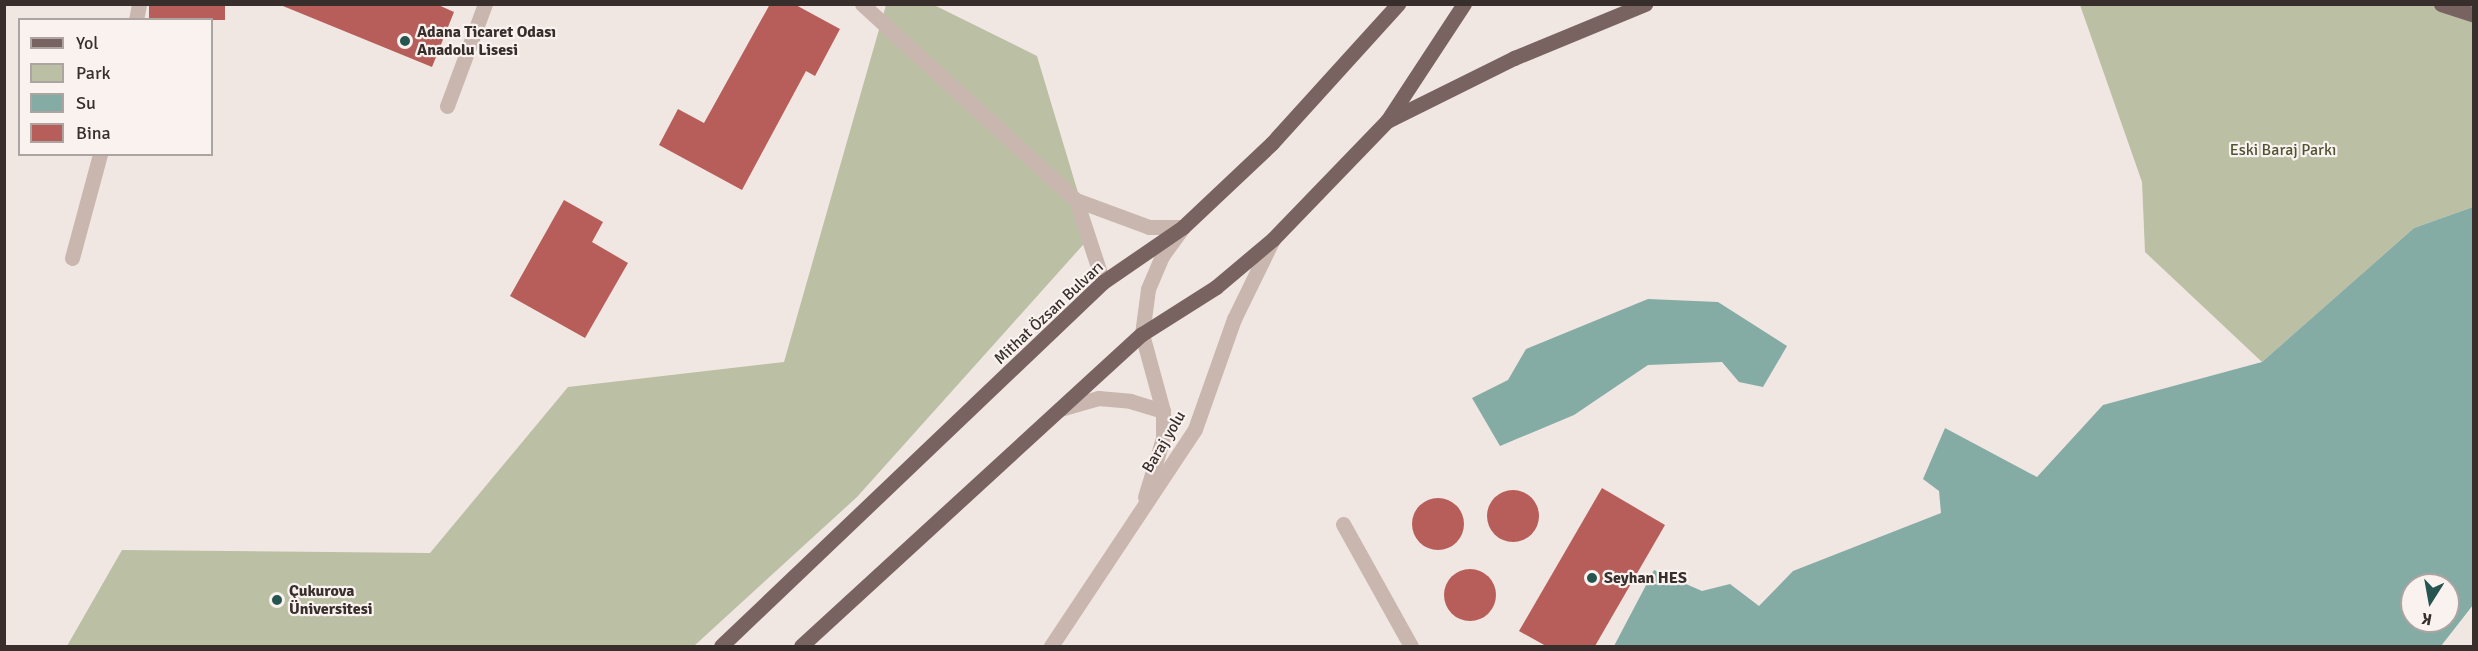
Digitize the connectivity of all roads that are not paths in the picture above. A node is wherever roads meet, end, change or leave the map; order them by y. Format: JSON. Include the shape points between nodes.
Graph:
{"nodes":[{"id":1,"x":485,"y":4,"type":"edge"},
{"id":2,"x":1398,"y":4,"type":"edge"},
{"id":3,"x":1464,"y":4,"type":"edge"},
{"id":4,"x":1645,"y":4,"type":"edge"},
{"id":5,"x":2441,"y":4,"type":"edge"},
{"id":6,"x":869,"y":8,"type":"edge"},
{"id":7,"x":2474,"y":15,"type":"edge"},
{"id":8,"x":447,"y":106,"type":"dead end"},
{"id":9,"x":1387,"y":121,"type":"junction"},
{"id":10,"x":99,"y":156,"type":"edge"},
{"id":11,"x":1076,"y":200,"type":"junction"},
{"id":12,"x":1184,"y":227,"type":"junction"},
{"id":13,"x":1273,"y":239,"type":"junction"},
{"id":14,"x":72,"y":258,"type":"dead end"},
{"id":15,"x":1103,"y":282,"type":"junction"},
{"id":16,"x":1142,"y":334,"type":"junction"},
{"id":17,"x":1060,"y":409,"type":"junction"},
{"id":18,"x":1163,"y":411,"type":"junction"},
{"id":19,"x":1138,"y":517,"type":"junction"},
{"id":20,"x":1343,"y":524,"type":"dead end"},
{"id":21,"x":721,"y":646,"type":"edge"},
{"id":22,"x":801,"y":646,"type":"edge"},
{"id":23,"x":1051,"y":646,"type":"edge"},
{"id":24,"x":1411,"y":646,"type":"edge"}],
"edges":[{"from":1,"to":8,"type":"street"},
{"from":2,"to":12,"type":"main road","name":"Mithat Özsan Bulvarı","via":[[1272,143]]},
{"from":3,"to":9,"type":"main road"},
{"from":4,"to":9,"type":"main road","via":[[1514,58]]},
{"from":5,"to":7,"type":"main road"},
{"from":6,"to":11,"type":"street"},
{"from":9,"to":13,"type":"main road"},
{"from":10,"to":14,"type":"street"},
{"from":11,"to":12,"type":"street","via":[[1149,227]]},
{"from":11,"to":15,"type":"street"},
{"from":12,"to":15,"type":"main road","name":"Mithat Özsan Bulvarı"},
{"from":12,"to":16,"type":"street","via":[[1162,256],[1148,289]]},
{"from":13,"to":16,"type":"main road","via":[[1216,287]]},
{"from":13,"to":19,"type":"street","name":"Baraj yolu","via":[[1234,319],[1196,429]]},
{"from":15,"to":21,"type":"main road","name":"Mithat Özsan Bulvarı"},
{"from":16,"to":17,"type":"main road"},
{"from":16,"to":18,"type":"street"},
{"from":17,"to":18,"type":"street","via":[[1098,398],[1130,401]]},
{"from":17,"to":22,"type":"main road"},
{"from":18,"to":19,"type":"street","via":[[1163,438]]},
{"from":19,"to":23,"type":"street","name":"Baraj yolu"},
{"from":20,"to":24,"type":"street"}]}
